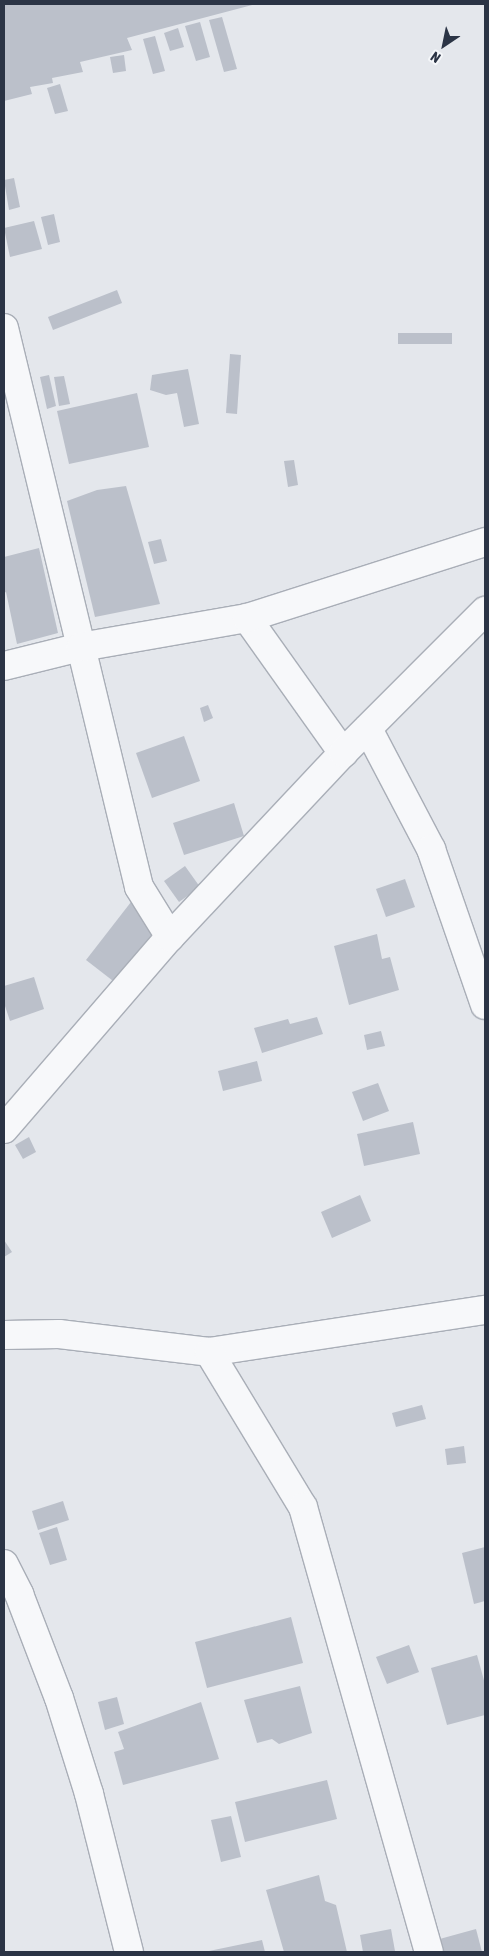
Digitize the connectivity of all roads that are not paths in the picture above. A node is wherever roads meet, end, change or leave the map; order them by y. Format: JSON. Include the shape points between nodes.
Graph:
{"nodes":[{"id":1,"x":4,"y":328,"type":"edge"},
{"id":2,"x":485,"y":542,"type":"edge"},
{"id":3,"x":485,"y":611,"type":"edge"},
{"id":4,"x":247,"y":618,"type":"junction"},
{"id":5,"x":81,"y":648,"type":"junction"},
{"id":6,"x":4,"y":666,"type":"edge"},
{"id":7,"x":368,"y":729,"type":"junction"},
{"id":8,"x":343,"y":753,"type":"junction"},
{"id":9,"x":170,"y":937,"type":"junction"},
{"id":10,"x":485,"y":1005,"type":"edge"},
{"id":11,"x":4,"y":1129,"type":"edge"},
{"id":12,"x":485,"y":1310,"type":"edge"},
{"id":13,"x":4,"y":1335,"type":"edge"},
{"id":14,"x":209,"y":1352,"type":"junction"},
{"id":15,"x":4,"y":1564,"type":"edge"},
{"id":16,"x":129,"y":1952,"type":"edge"},
{"id":17,"x":428,"y":1952,"type":"edge"}],
"edges":[{"from":1,"to":5,"type":"street"},
{"from":2,"to":4,"type":"street"},
{"from":3,"to":7,"type":"street"},
{"from":4,"to":5,"type":"street"},
{"from":4,"to":8,"type":"street"},
{"from":5,"to":6,"type":"street"},
{"from":5,"to":9,"type":"street","via":[[139,886]]},
{"from":7,"to":8,"type":"street"},
{"from":7,"to":10,"type":"street","via":[[431,849]]},
{"from":8,"to":9,"type":"street"},
{"from":9,"to":11,"type":"street"},
{"from":12,"to":14,"type":"street"},
{"from":13,"to":14,"type":"street","via":[[59,1334]]},
{"from":14,"to":17,"type":"street","via":[[303,1507]]},
{"from":15,"to":16,"type":"street","via":[[60,1698],[89,1794]]}]}
